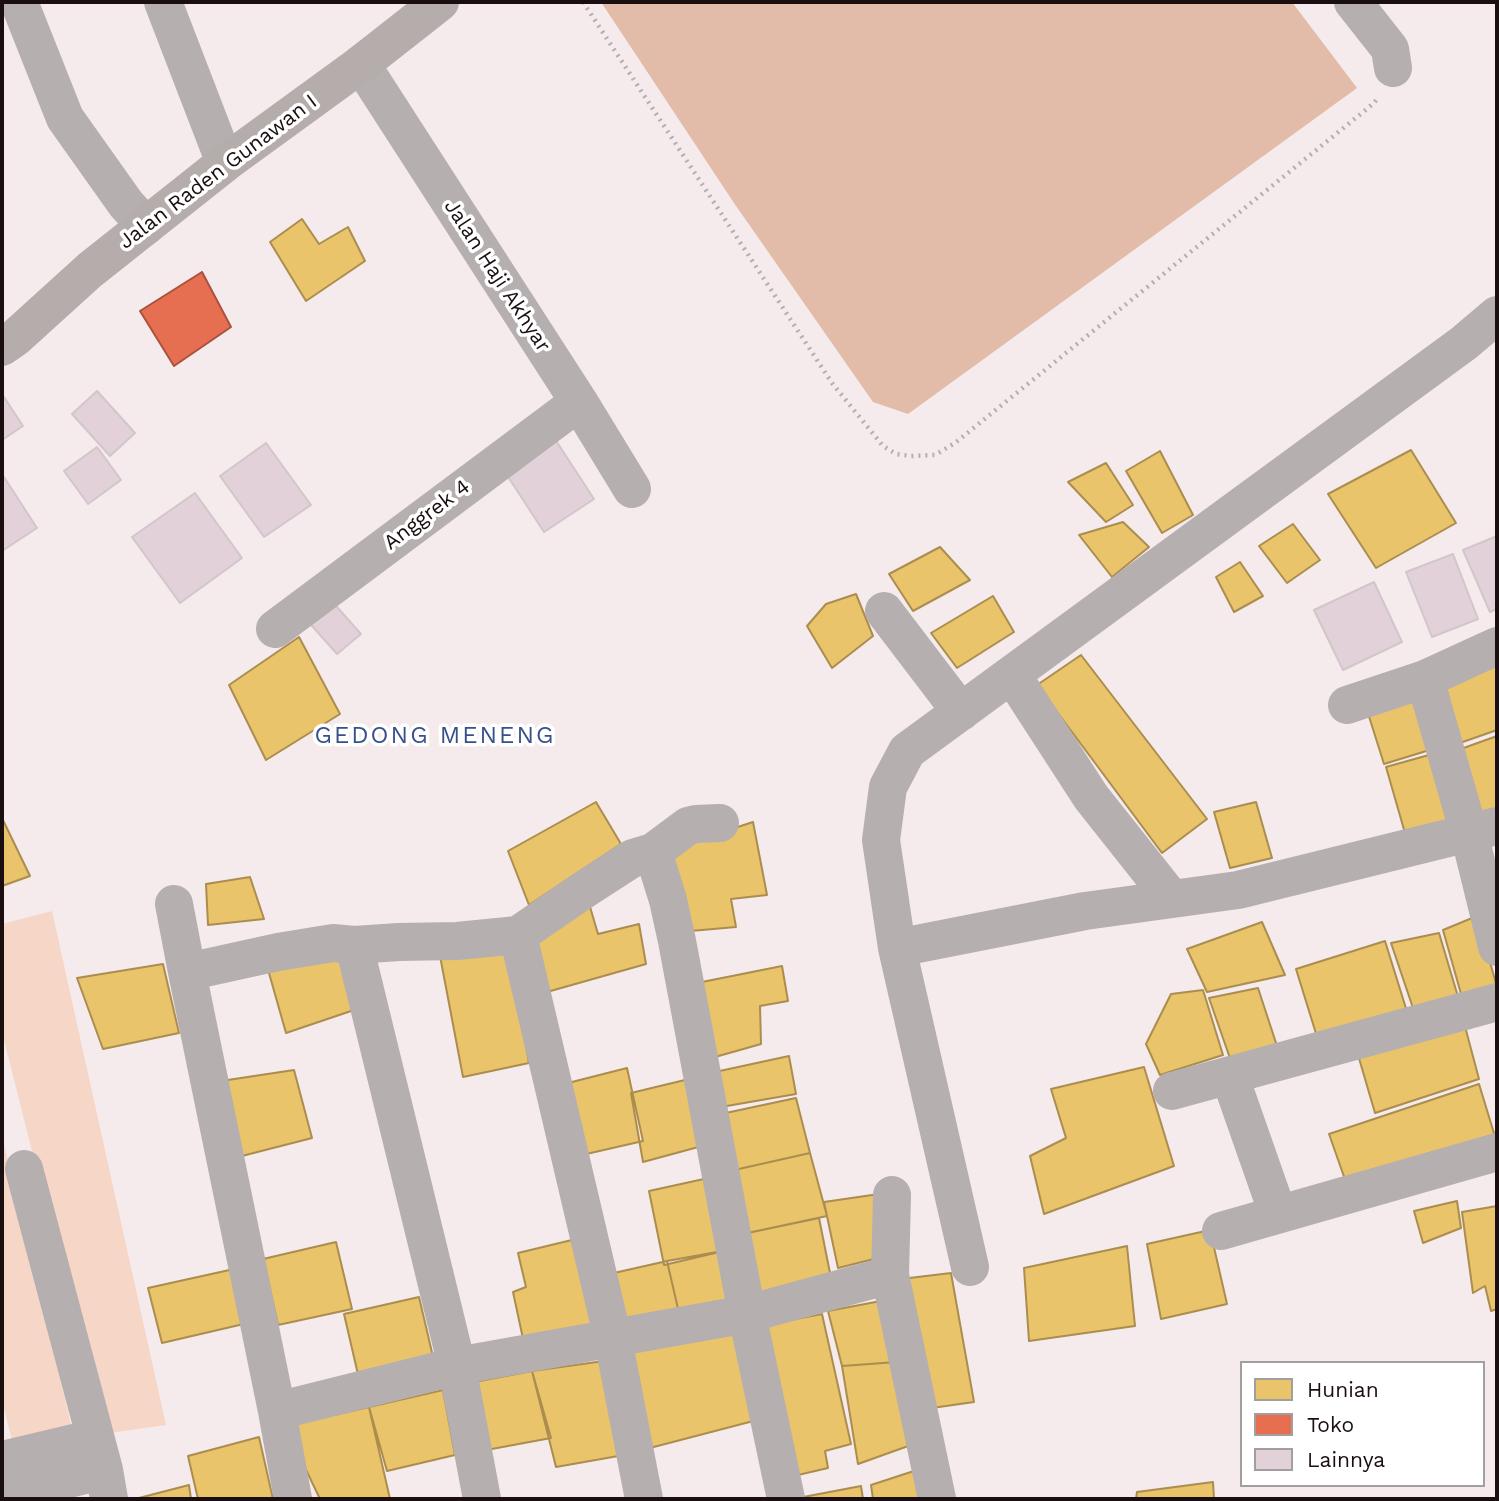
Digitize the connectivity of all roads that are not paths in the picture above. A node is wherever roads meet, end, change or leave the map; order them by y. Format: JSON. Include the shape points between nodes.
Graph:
{"nodes":[{"id":1,"x":19,"y":2,"type":"edge"},
{"id":2,"x":163,"y":2,"type":"edge"},
{"id":3,"x":440,"y":2,"type":"edge"},
{"id":4,"x":1353,"y":2,"type":"edge"},
{"id":5,"x":361,"y":64,"type":"junction"},
{"id":6,"x":1393,"y":68,"type":"road end"},
{"id":7,"x":225,"y":163,"type":"junction"},
{"id":8,"x":146,"y":226,"type":"junction"},
{"id":9,"x":1497,"y":315,"type":"edge"},
{"id":10,"x":6,"y":335,"type":"edge"},
{"id":11,"x":579,"y":402,"type":"junction"},
{"id":12,"x":632,"y":489,"type":"dead end"},
{"id":13,"x":884,"y":611,"type":"dead end"},
{"id":14,"x":275,"y":629,"type":"dead end"},
{"id":15,"x":1497,"y":646,"type":"edge"},
{"id":16,"x":1012,"y":674,"type":"junction"},
{"id":17,"x":1425,"y":679,"type":"junction"},
{"id":18,"x":1348,"y":705,"type":"dead end"},
{"id":19,"x":961,"y":712,"type":"junction"},
{"id":20,"x":720,"y":823,"type":"dead end"},
{"id":21,"x":1483,"y":829,"type":"edge"},
{"id":22,"x":653,"y":852,"type":"junction"},
{"id":23,"x":1171,"y":898,"type":"junction"},
{"id":24,"x":174,"y":904,"type":"dead end"},
{"id":25,"x":518,"y":935,"type":"junction"},
{"id":26,"x":354,"y":945,"type":"junction"},
{"id":27,"x":1497,"y":947,"type":"edge"},
{"id":28,"x":897,"y":948,"type":"junction"},
{"id":29,"x":187,"y":972,"type":"junction"},
{"id":30,"x":1497,"y":1002,"type":"edge"},
{"id":31,"x":1230,"y":1077,"type":"junction"},
{"id":32,"x":1172,"y":1091,"type":"dead end"},
{"id":33,"x":1497,"y":1152,"type":"edge"},
{"id":34,"x":24,"y":1170,"type":"dead end"},
{"id":35,"x":892,"y":1195,"type":"dead end"},
{"id":36,"x":1278,"y":1214,"type":"junction"},
{"id":37,"x":1221,"y":1231,"type":"dead end"},
{"id":38,"x":970,"y":1267,"type":"dead end"},
{"id":39,"x":890,"y":1275,"type":"junction"},
{"id":40,"x":747,"y":1314,"type":"junction"},
{"id":41,"x":613,"y":1339,"type":"junction"},
{"id":42,"x":457,"y":1366,"type":"junction"},
{"id":43,"x":276,"y":1411,"type":"junction"},
{"id":44,"x":2,"y":1460,"type":"edge"},
{"id":45,"x":102,"y":1469,"type":"edge"},
{"id":46,"x":2,"y":1496,"type":"edge"},
{"id":47,"x":293,"y":1499,"type":"edge"},
{"id":48,"x":482,"y":1499,"type":"edge"},
{"id":49,"x":644,"y":1499,"type":"edge"},
{"id":50,"x":786,"y":1499,"type":"edge"},
{"id":51,"x":937,"y":1499,"type":"edge"}],
"edges":[{"from":1,"to":8,"type":"street","via":[[65,118]]},
{"from":2,"to":7,"type":"street"},
{"from":3,"to":5,"type":"highway","name":"Jalan Raden Gunawan I"},
{"from":4,"to":6,"type":"street","via":[[1390,50]]},
{"from":5,"to":7,"type":"highway","name":"Jalan Raden Gunawan I"},
{"from":5,"to":11,"type":"street","name":"Jalan Haji Akhyar"},
{"from":7,"to":8,"type":"highway","name":"Jalan Raden Gunawan I"},
{"from":8,"to":10,"type":"highway","name":"Jalan Raden Gunawan I"},
{"from":9,"to":16,"type":"street"},
{"from":11,"to":12,"type":"street","name":"Jalan Haji Akhyar"},
{"from":11,"to":14,"type":"street","name":"Anggrek 4"},
{"from":13,"to":19,"type":"street"},
{"from":15,"to":17,"type":"street"},
{"from":16,"to":19,"type":"street"},
{"from":16,"to":23,"type":"street","via":[[1091,797]]},
{"from":17,"to":18,"type":"street"},
{"from":17,"to":21,"type":"street"},
{"from":19,"to":28,"type":"street","via":[[907,751],[888,787],[881,840]]},
{"from":20,"to":22,"type":"street","via":[[688,826]]},
{"from":21,"to":23,"type":"street","via":[[1238,890]]},
{"from":21,"to":27,"type":"street"},
{"from":22,"to":25,"type":"street","via":[[633,858]]},
{"from":22,"to":40,"type":"street","via":[[677,941]]},
{"from":23,"to":28,"type":"street"},
{"from":24,"to":29,"type":"street"},
{"from":25,"to":26,"type":"street"},
{"from":25,"to":41,"type":"street"},
{"from":26,"to":29,"type":"street","via":[[333,943]]},
{"from":26,"to":42,"type":"street"},
{"from":28,"to":38,"type":"street"},
{"from":29,"to":43,"type":"street"},
{"from":30,"to":31,"type":"street"},
{"from":31,"to":32,"type":"street"},
{"from":31,"to":36,"type":"street"},
{"from":33,"to":36,"type":"street"},
{"from":34,"to":45,"type":"street"},
{"from":35,"to":39,"type":"street"},
{"from":36,"to":37,"type":"street"},
{"from":39,"to":40,"type":"street"},
{"from":39,"to":51,"type":"street"},
{"from":40,"to":41,"type":"street"},
{"from":40,"to":50,"type":"street"},
{"from":41,"to":42,"type":"street"},
{"from":41,"to":49,"type":"street"},
{"from":42,"to":43,"type":"street"},
{"from":42,"to":48,"type":"street"},
{"from":43,"to":47,"type":"street"},
{"from":44,"to":45,"type":"street"},
{"from":45,"to":46,"type":"street"}]}
